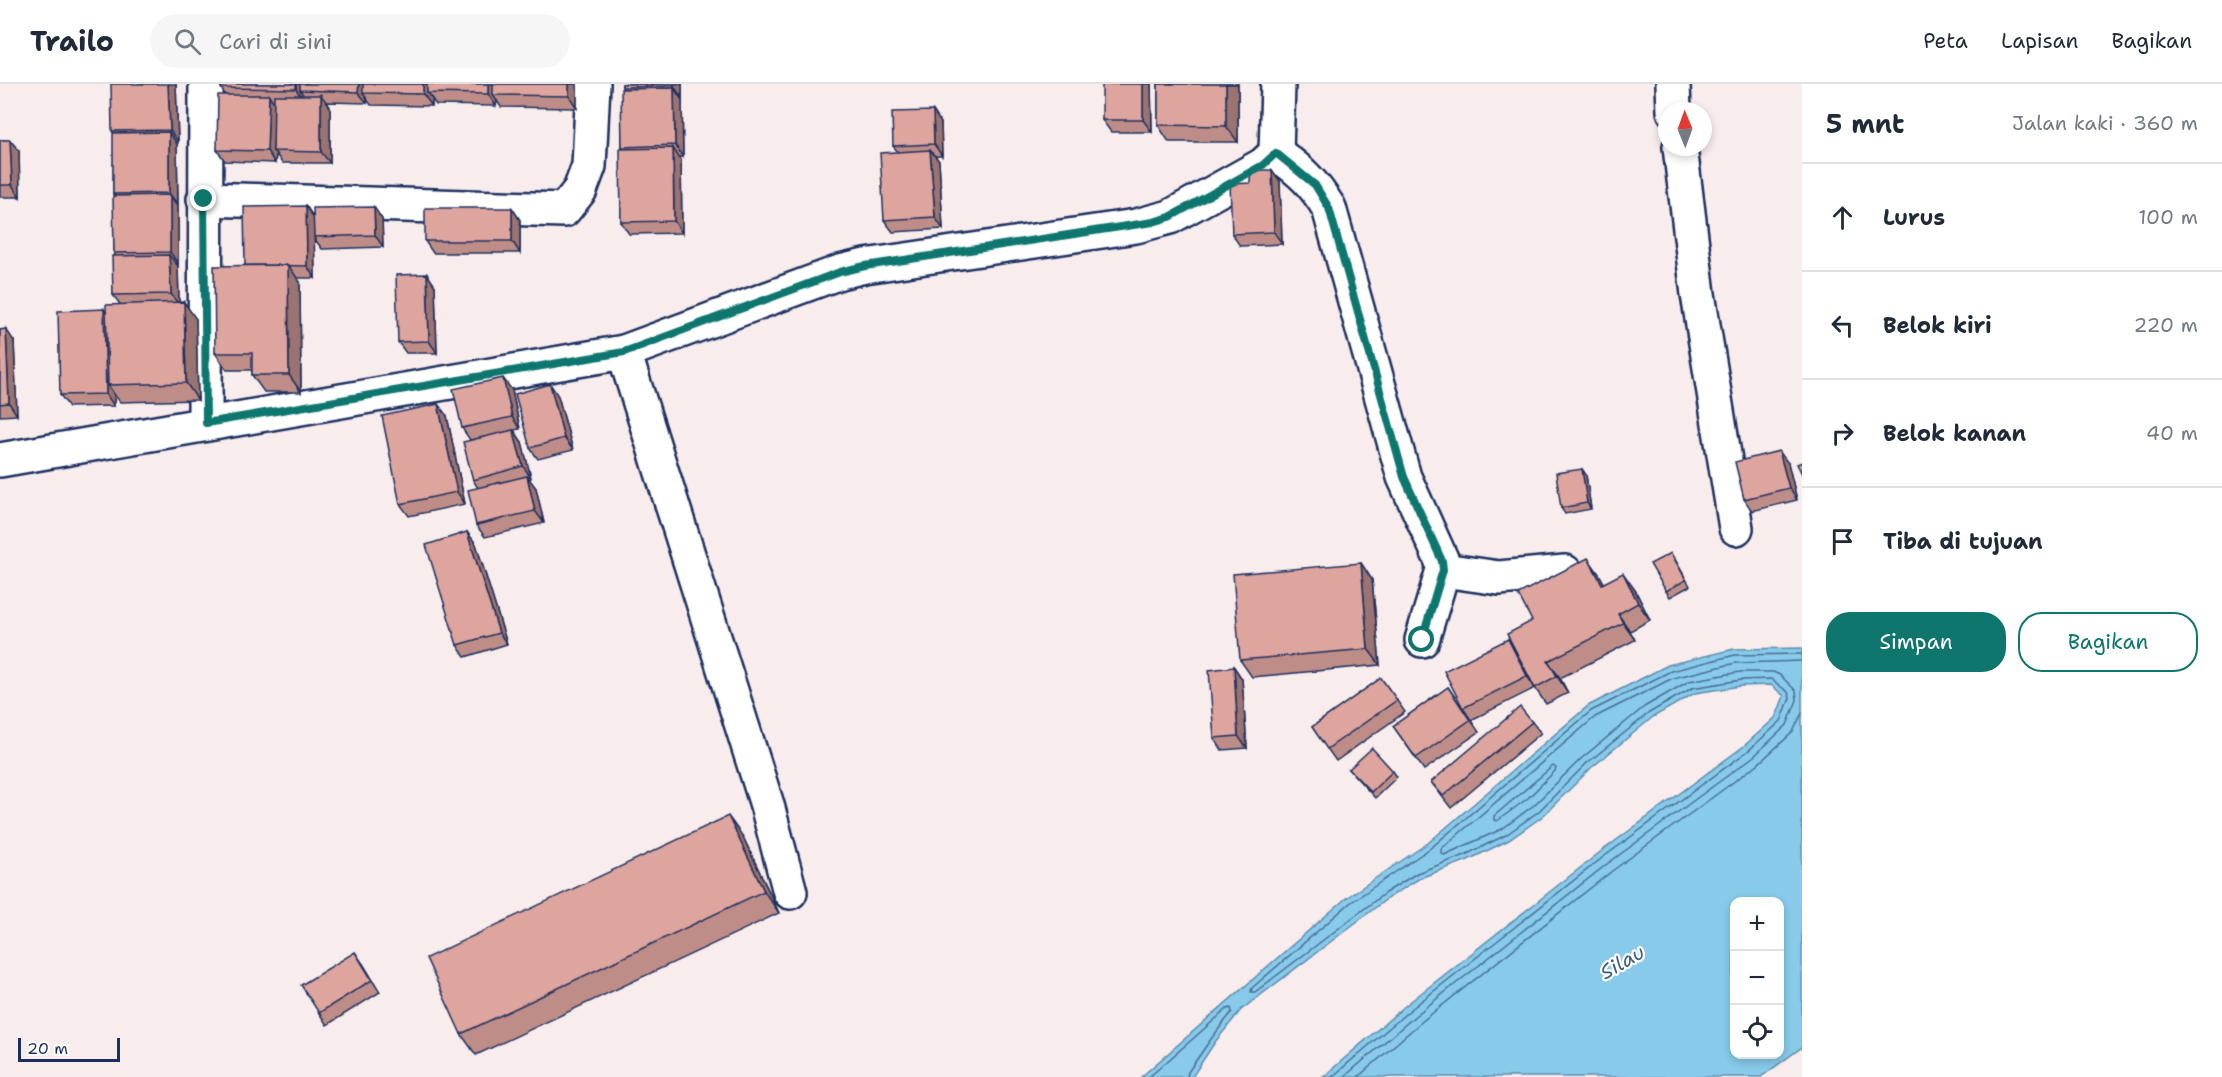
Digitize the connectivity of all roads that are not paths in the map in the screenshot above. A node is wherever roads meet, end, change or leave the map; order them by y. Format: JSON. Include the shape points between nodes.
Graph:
{"nodes":[{"id":1,"x":206,"y":84,"type":"edge"},
{"id":2,"x":593,"y":84,"type":"edge"},
{"id":3,"x":1278,"y":84,"type":"edge"},
{"id":4,"x":1673,"y":84,"type":"edge"},
{"id":5,"x":1674,"y":102,"type":"edge"},
{"id":6,"x":1276,"y":153,"type":"junction"},
{"id":7,"x":1681,"y":156,"type":"edge"},
{"id":8,"x":204,"y":199,"type":"junction"},
{"id":9,"x":624,"y":352,"type":"junction"},
{"id":10,"x":206,"y":423,"type":"junction"},
{"id":11,"x":0,"y":460,"type":"edge"},
{"id":12,"x":1736,"y":528,"type":"dead end"},
{"id":13,"x":1443,"y":570,"type":"junction"},
{"id":14,"x":1565,"y":572,"type":"edge"},
{"id":15,"x":1422,"y":640,"type":"dead end"},
{"id":16,"x":790,"y":892,"type":"dead end"}],
"edges":[{"from":1,"to":8,"type":"street"},
{"from":2,"to":8,"type":"street","via":[[589,166],[580,190],[564,210]]},
{"from":3,"to":6,"type":"street"},
{"from":4,"to":5,"type":"street"},
{"from":6,"to":9,"type":"street","via":[[1263,165],[1170,217],[1136,226],[840,272]]},
{"from":6,"to":13,"type":"street","via":[[1315,185],[1329,208],[1404,477]]},
{"from":7,"to":12,"type":"street","via":[[1698,294]]},
{"from":8,"to":10,"type":"street"},
{"from":9,"to":10,"type":"street"},
{"from":9,"to":16,"type":"street","via":[[767,805]]},
{"from":10,"to":11,"type":"street"},
{"from":13,"to":14,"type":"street","via":[[1499,578]]},
{"from":13,"to":15,"type":"street"}]}
